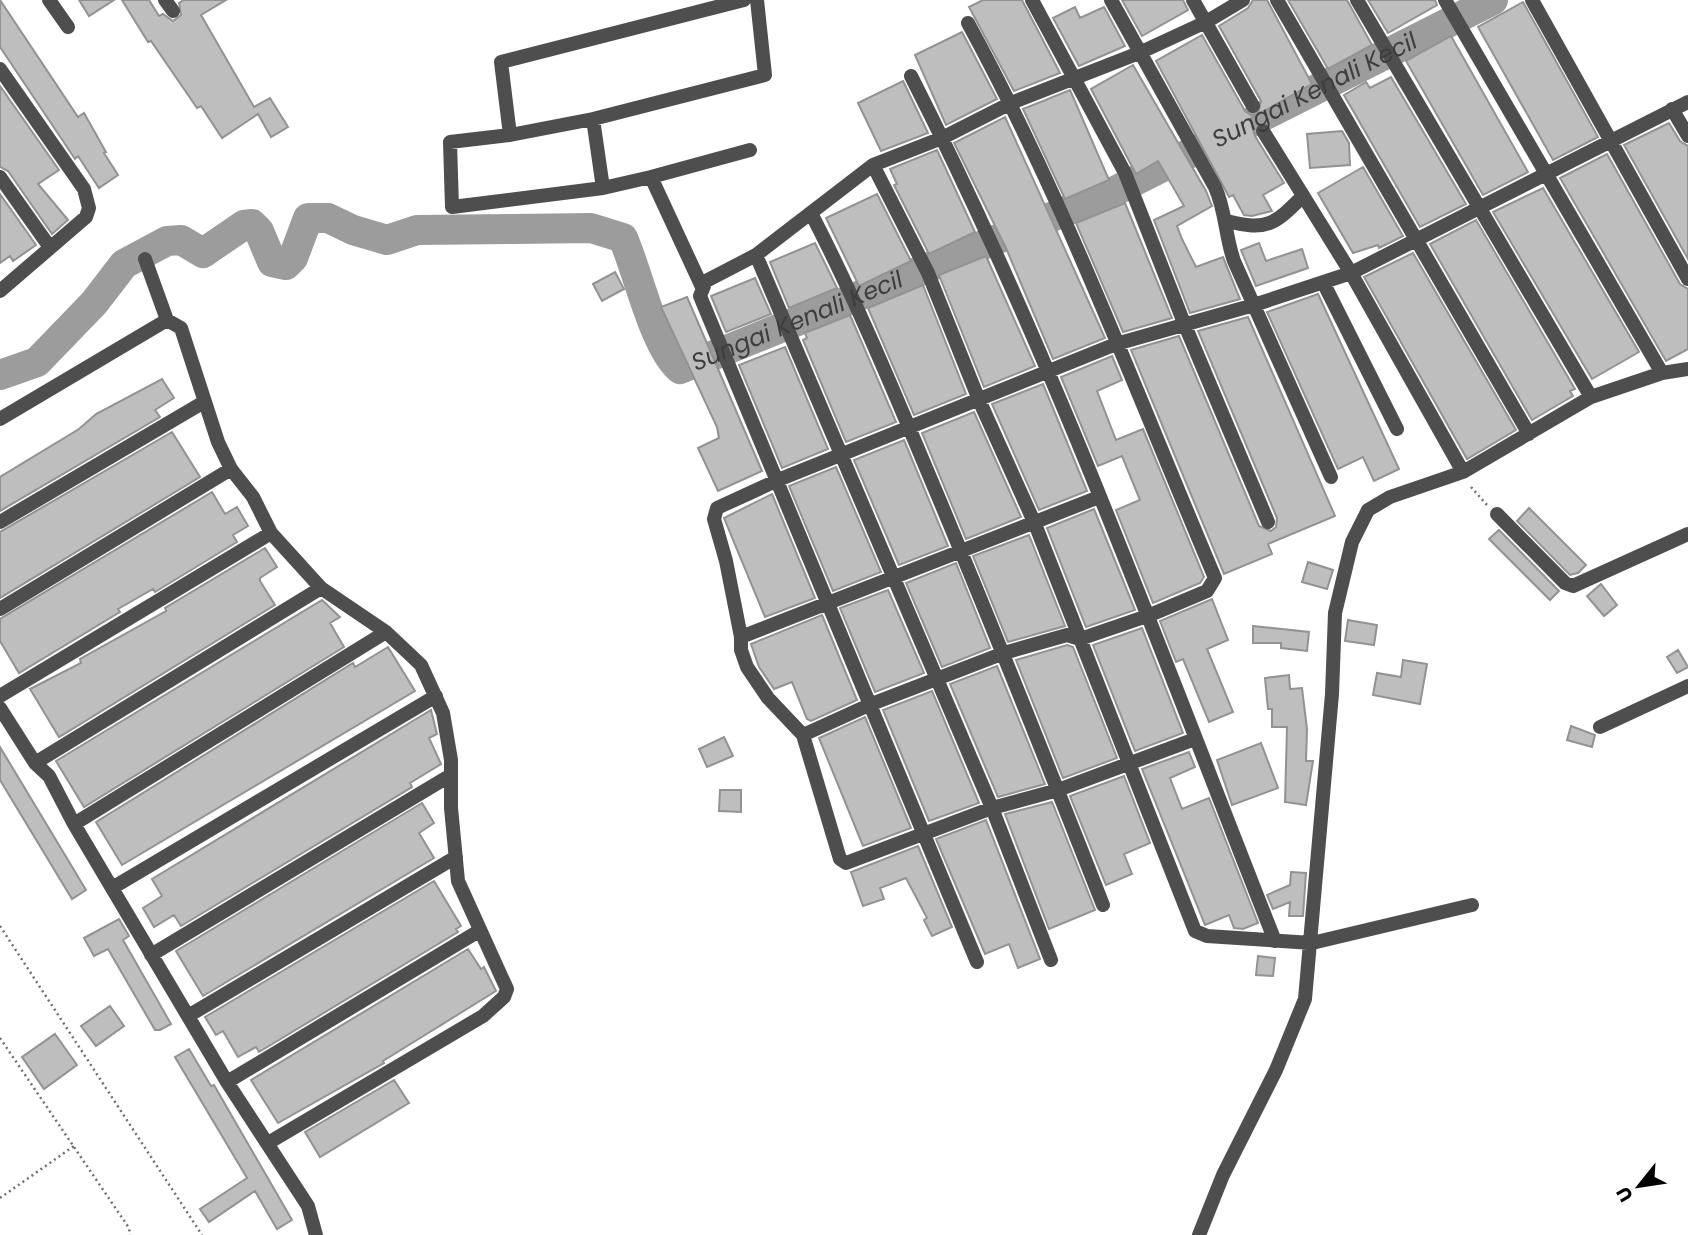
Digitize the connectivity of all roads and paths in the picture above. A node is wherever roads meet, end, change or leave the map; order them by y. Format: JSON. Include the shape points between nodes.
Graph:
{"nodes":[{"id":1,"x":49,"y":0,"type":"edge"},
{"id":2,"x":744,"y":0,"type":"edge"},
{"id":3,"x":757,"y":0,"type":"edge"},
{"id":4,"x":1032,"y":0,"type":"edge"},
{"id":5,"x":1111,"y":0,"type":"edge"},
{"id":6,"x":1193,"y":0,"type":"edge"},
{"id":7,"x":1243,"y":0,"type":"edge"},
{"id":8,"x":1278,"y":0,"type":"edge"},
{"id":9,"x":1357,"y":0,"type":"edge"},
{"id":10,"x":1532,"y":0,"type":"edge"},
{"id":11,"x":1452,"y":12,"type":"edge"},
{"id":12,"x":1206,"y":22,"type":"junction"},
{"id":13,"x":968,"y":23,"type":"dead end"},
{"id":14,"x":68,"y":27,"type":"dead end"},
{"id":15,"x":1139,"y":53,"type":"junction"},
{"id":16,"x":0,"y":69,"type":"edge"},
{"id":17,"x":911,"y":76,"type":"dead end"},
{"id":18,"x":1073,"y":80,"type":"junction"},
{"id":19,"x":1688,"y":102,"type":"edge"},
{"id":20,"x":1011,"y":103,"type":"junction"},
{"id":21,"x":1253,"y":106,"type":"dead end"},
{"id":22,"x":1672,"y":109,"type":"junction"},
{"id":23,"x":593,"y":120,"type":"junction"},
{"id":24,"x":1263,"y":131,"type":"dead end"},
{"id":25,"x":510,"y":135,"type":"junction"},
{"id":26,"x":1688,"y":136,"type":"edge"},
{"id":27,"x":942,"y":138,"type":"junction"},
{"id":28,"x":1610,"y":141,"type":"junction"},
{"id":29,"x":750,"y":150,"type":"dead end"},
{"id":30,"x":873,"y":165,"type":"junction"},
{"id":31,"x":1547,"y":176,"type":"junction"},
{"id":32,"x":0,"y":177,"type":"edge"},
{"id":33,"x":651,"y":177,"type":"junction"},
{"id":34,"x":603,"y":188,"type":"junction"},
{"id":35,"x":1303,"y":196,"type":"junction"},
{"id":36,"x":1478,"y":207,"type":"junction"},
{"id":37,"x":812,"y":215,"type":"junction"},
{"id":38,"x":1227,"y":221,"type":"junction"},
{"id":39,"x":1415,"y":242,"type":"junction"},
{"id":40,"x":49,"y":246,"type":"junction"},
{"id":41,"x":756,"y":254,"type":"junction"},
{"id":42,"x":145,"y":260,"type":"dead end"},
{"id":43,"x":1351,"y":272,"type":"junction"},
{"id":44,"x":1688,"y":279,"type":"edge"},
{"id":45,"x":1323,"y":282,"type":"junction"},
{"id":46,"x":702,"y":288,"type":"junction"},
{"id":47,"x":0,"y":291,"type":"edge"},
{"id":48,"x":1254,"y":305,"type":"junction"},
{"id":49,"x":167,"y":320,"type":"junction"},
{"id":50,"x":1184,"y":323,"type":"junction"},
{"id":51,"x":1116,"y":345,"type":"junction"},
{"id":52,"x":1688,"y":369,"type":"edge"},
{"id":53,"x":1049,"y":372,"type":"junction"},
{"id":54,"x":1662,"y":373,"type":"junction"},
{"id":55,"x":1591,"y":397,"type":"junction"},
{"id":56,"x":979,"y":400,"type":"junction"},
{"id":57,"x":204,"y":402,"type":"junction"},
{"id":58,"x":0,"y":419,"type":"edge"},
{"id":59,"x":909,"y":428,"type":"junction"},
{"id":60,"x":1397,"y":429,"type":"dead end"},
{"id":61,"x":1529,"y":434,"type":"junction"},
{"id":62,"x":842,"y":456,"type":"junction"},
{"id":63,"x":231,"y":469,"type":"junction"},
{"id":64,"x":1463,"y":472,"type":"junction"},
{"id":65,"x":1331,"y":477,"type":"dead end"},
{"id":66,"x":778,"y":480,"type":"junction"},
{"id":67,"x":1099,"y":497,"type":"junction"},
{"id":68,"x":1497,"y":514,"type":"joint"},
{"id":69,"x":0,"y":522,"type":"edge"},
{"id":70,"x":1268,"y":522,"type":"dead end"},
{"id":71,"x":1035,"y":524,"type":"junction"},
{"id":72,"x":271,"y":533,"type":"junction"},
{"id":73,"x":1688,"y":534,"type":"edge"},
{"id":74,"x":961,"y":553,"type":"junction"},
{"id":75,"x":894,"y":579,"type":"junction"},
{"id":76,"x":321,"y":588,"type":"junction"},
{"id":77,"x":828,"y":604,"type":"junction"},
{"id":78,"x":0,"y":609,"type":"edge"},
{"id":79,"x":1150,"y":615,"type":"junction"},
{"id":80,"x":386,"y":632,"type":"junction"},
{"id":81,"x":741,"y":637,"type":"junction"},
{"id":82,"x":1080,"y":639,"type":"junction"},
{"id":83,"x":1004,"y":653,"type":"junction"},
{"id":84,"x":937,"y":678,"type":"junction"},
{"id":85,"x":1688,"y":686,"type":"edge"},
{"id":86,"x":0,"y":696,"type":"edge"},
{"id":87,"x":436,"y":696,"type":"junction"},
{"id":88,"x":869,"y":705,"type":"junction"},
{"id":89,"x":0,"y":708,"type":"edge"},
{"id":90,"x":1600,"y":727,"type":"dead end"},
{"id":91,"x":803,"y":735,"type":"junction"},
{"id":92,"x":1195,"y":739,"type":"junction"},
{"id":93,"x":36,"y":763,"type":"junction"},
{"id":94,"x":1129,"y":763,"type":"junction"},
{"id":95,"x":451,"y":775,"type":"junction"},
{"id":96,"x":1058,"y":790,"type":"junction"},
{"id":97,"x":992,"y":808,"type":"junction"},
{"id":98,"x":74,"y":824,"type":"junction"},
{"id":99,"x":924,"y":833,"type":"junction"},
{"id":100,"x":456,"y":857,"type":"junction"},
{"id":101,"x":111,"y":888,"type":"junction"},
{"id":102,"x":1103,"y":905,"type":"dead end"},
{"id":103,"x":1472,"y":905,"type":"dead end"},
{"id":104,"x":0,"y":926,"type":"edge"},
{"id":105,"x":478,"y":931,"type":"junction"},
{"id":106,"x":1275,"y":941,"type":"junction"},
{"id":107,"x":1312,"y":943,"type":"junction"},
{"id":108,"x":152,"y":955,"type":"junction"},
{"id":109,"x":1051,"y":960,"type":"dead end"},
{"id":110,"x":977,"y":962,"type":"dead end"},
{"id":111,"x":188,"y":1016,"type":"junction"},
{"id":112,"x":0,"y":1038,"type":"edge"},
{"id":113,"x":227,"y":1082,"type":"junction"},
{"id":114,"x":268,"y":1143,"type":"junction"},
{"id":115,"x":74,"y":1146,"type":"junction"},
{"id":116,"x":0,"y":1198,"type":"edge"},
{"id":117,"x":130,"y":1235,"type":"edge"},
{"id":118,"x":202,"y":1235,"type":"edge"},
{"id":119,"x":316,"y":1235,"type":"edge"},
{"id":120,"x":1199,"y":1235,"type":"edge"}],
"edges":[{"from":1,"to":14,"type":"street"},
{"from":2,"to":25,"type":"street","via":[[501,62]]},
{"from":3,"to":23,"type":"street","via":[[765,75]]},
{"from":4,"to":18,"type":"street"},
{"from":5,"to":15,"type":"street"},
{"from":6,"to":12,"type":"street"},
{"from":7,"to":12,"type":"street"},
{"from":8,"to":39,"type":"street"},
{"from":9,"to":36,"type":"street"},
{"from":10,"to":28,"type":"street"},
{"from":11,"to":31,"type":"street"},
{"from":12,"to":15,"type":"street"},
{"from":12,"to":21,"type":"street"},
{"from":13,"to":20,"type":"street"},
{"from":15,"to":18,"type":"street"},
{"from":15,"to":38,"type":"street","via":[[1219,196]]},
{"from":16,"to":40,"type":"street","via":[[84,189],[89,208],[86,217]]},
{"from":17,"to":27,"type":"street"},
{"from":18,"to":20,"type":"street"},
{"from":18,"to":50,"type":"street","via":[[1125,173]]},
{"from":19,"to":22,"type":"street"},
{"from":20,"to":27,"type":"street"},
{"from":20,"to":51,"type":"street"},
{"from":22,"to":26,"type":"street"},
{"from":22,"to":28,"type":"street"},
{"from":23,"to":25,"type":"street"},
{"from":23,"to":34,"type":"street"},
{"from":24,"to":35,"type":"street"},
{"from":25,"to":34,"type":"street","via":[[450,142],[452,207]]},
{"from":27,"to":30,"type":"street"},
{"from":27,"to":53,"type":"street"},
{"from":28,"to":31,"type":"street"},
{"from":28,"to":44,"type":"street"},
{"from":29,"to":33,"type":"street"},
{"from":30,"to":37,"type":"street"},
{"from":30,"to":56,"type":"street","via":[[926,269]]},
{"from":31,"to":36,"type":"street"},
{"from":31,"to":54,"type":"street"},
{"from":32,"to":40,"type":"street"},
{"from":33,"to":34,"type":"street"},
{"from":33,"to":46,"type":"street"},
{"from":35,"to":38,"type":"street","via":[[1269,225],[1250,227]]},
{"from":35,"to":43,"type":"street"},
{"from":36,"to":39,"type":"street"},
{"from":36,"to":55,"type":"street"},
{"from":37,"to":41,"type":"street"},
{"from":37,"to":59,"type":"street","via":[[855,300]]},
{"from":38,"to":48,"type":"street","via":[[1228,244]]},
{"from":39,"to":43,"type":"street"},
{"from":39,"to":61,"type":"street"},
{"from":40,"to":47,"type":"street"},
{"from":41,"to":46,"type":"street","via":[[706,281]]},
{"from":41,"to":62,"type":"street"},
{"from":42,"to":49,"type":"street"},
{"from":43,"to":45,"type":"street"},
{"from":43,"to":64,"type":"street"},
{"from":45,"to":48,"type":"street"},
{"from":45,"to":60,"type":"street"},
{"from":46,"to":66,"type":"street","via":[[700,296],[722,353]]},
{"from":48,"to":50,"type":"street"},
{"from":48,"to":65,"type":"street"},
{"from":49,"to":57,"type":"street","via":[[181,328]]},
{"from":49,"to":58,"type":"street"},
{"from":50,"to":51,"type":"street"},
{"from":50,"to":70,"type":"street"},
{"from":51,"to":53,"type":"street"},
{"from":51,"to":79,"type":"street","via":[[1215,578],[1207,591]]},
{"from":52,"to":54,"type":"street"},
{"from":53,"to":56,"type":"street"},
{"from":53,"to":67,"type":"street"},
{"from":54,"to":55,"type":"street"},
{"from":55,"to":61,"type":"street"},
{"from":56,"to":59,"type":"street"},
{"from":56,"to":71,"type":"street"},
{"from":57,"to":63,"type":"street"},
{"from":57,"to":69,"type":"street"},
{"from":59,"to":62,"type":"street"},
{"from":59,"to":74,"type":"street"},
{"from":61,"to":64,"type":"street"},
{"from":62,"to":66,"type":"street"},
{"from":62,"to":75,"type":"street"},
{"from":63,"to":72,"type":"street","via":[[253,497]]},
{"from":63,"to":78,"type":"street"},
{"from":64,"to":68,"type":"path","via":[[1474,494]]},
{"from":64,"to":107,"type":"street","via":[[1390,497],[1367,510],[1352,542],[1335,613]]},
{"from":66,"to":77,"type":"street"},
{"from":66,"to":81,"type":"street","via":[[717,508],[714,519]]},
{"from":67,"to":71,"type":"street"},
{"from":67,"to":79,"type":"street"},
{"from":68,"to":73,"type":"street","via":[[1573,586]]},
{"from":71,"to":74,"type":"street"},
{"from":71,"to":82,"type":"street"},
{"from":72,"to":76,"type":"street"},
{"from":72,"to":86,"type":"street"},
{"from":74,"to":75,"type":"street"},
{"from":74,"to":83,"type":"street"},
{"from":75,"to":77,"type":"street"},
{"from":75,"to":84,"type":"street"},
{"from":76,"to":80,"type":"street"},
{"from":76,"to":93,"type":"street"},
{"from":77,"to":81,"type":"street"},
{"from":77,"to":88,"type":"street"},
{"from":79,"to":82,"type":"street"},
{"from":79,"to":92,"type":"street"},
{"from":80,"to":87,"type":"street","via":[[421,665]]},
{"from":80,"to":98,"type":"street"},
{"from":81,"to":91,"type":"street","via":[[741,650],[754,679]]},
{"from":82,"to":83,"type":"street","via":[[1067,635]]},
{"from":82,"to":94,"type":"street"},
{"from":83,"to":84,"type":"street"},
{"from":83,"to":96,"type":"street"},
{"from":84,"to":88,"type":"street"},
{"from":84,"to":97,"type":"street"},
{"from":85,"to":90,"type":"street"},
{"from":87,"to":95,"type":"street","via":[[443,713]]},
{"from":87,"to":101,"type":"street"},
{"from":88,"to":91,"type":"street"},
{"from":88,"to":99,"type":"street"},
{"from":89,"to":93,"type":"street"},
{"from":91,"to":99,"type":"street","via":[[844,863]]},
{"from":92,"to":94,"type":"street"},
{"from":92,"to":106,"type":"street"},
{"from":93,"to":98,"type":"street","via":[[49,776]]},
{"from":94,"to":96,"type":"street"},
{"from":94,"to":106,"type":"street","via":[[1195,931]]},
{"from":95,"to":100,"type":"street"},
{"from":95,"to":108,"type":"street"},
{"from":96,"to":97,"type":"street"},
{"from":96,"to":102,"type":"street"},
{"from":97,"to":99,"type":"street"},
{"from":97,"to":109,"type":"street"},
{"from":98,"to":101,"type":"street"},
{"from":99,"to":110,"type":"street"},
{"from":100,"to":105,"type":"street","via":[[458,881]]},
{"from":100,"to":111,"type":"street"},
{"from":101,"to":108,"type":"street"},
{"from":103,"to":107,"type":"street"},
{"from":104,"to":118,"type":"path"},
{"from":105,"to":113,"type":"street"},
{"from":105,"to":114,"type":"street","via":[[507,989],[499,1002],[483,1016]]},
{"from":106,"to":107,"type":"street"},
{"from":107,"to":120,"type":"street","via":[[1305,999]]},
{"from":108,"to":111,"type":"street"},
{"from":111,"to":113,"type":"street"},
{"from":112,"to":115,"type":"path"},
{"from":113,"to":114,"type":"street"},
{"from":114,"to":119,"type":"street","via":[[308,1206]]},
{"from":115,"to":116,"type":"path"},
{"from":115,"to":117,"type":"path"}]}
